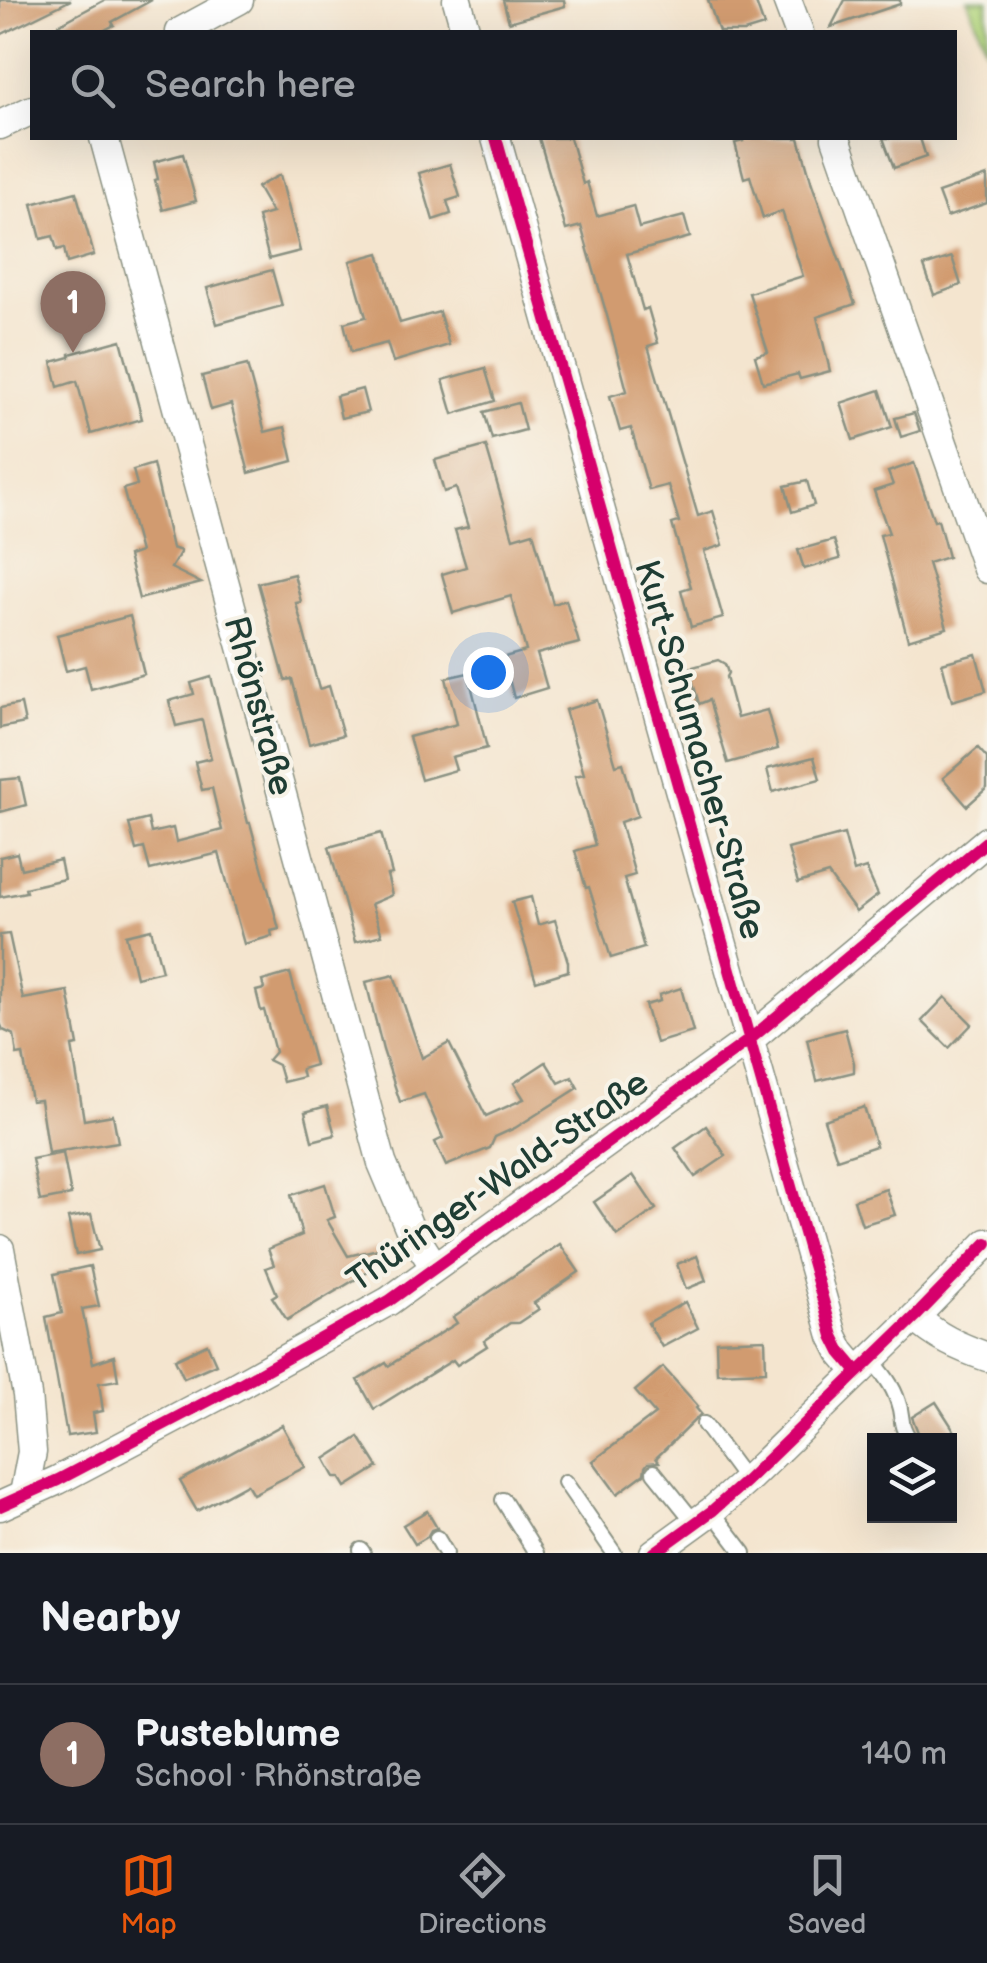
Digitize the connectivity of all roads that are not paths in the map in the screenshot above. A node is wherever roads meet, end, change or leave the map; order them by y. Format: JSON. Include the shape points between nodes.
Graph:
{"nodes":[{"id":1,"x":239,"y":0,"type":"edge"},
{"id":2,"x":457,"y":0,"type":"edge"},
{"id":3,"x":788,"y":0,"type":"edge"},
{"id":4,"x":184,"y":30,"type":"edge"},
{"id":5,"x":465,"y":30,"type":"edge"},
{"id":6,"x":798,"y":30,"type":"edge"},
{"id":7,"x":30,"y":111,"type":"edge"},
{"id":8,"x":0,"y":124,"type":"edge"},
{"id":9,"x":105,"y":140,"type":"edge"},
{"id":10,"x":497,"y":140,"type":"edge"},
{"id":11,"x":837,"y":140,"type":"edge"},
{"id":12,"x":987,"y":569,"type":"edge"},
{"id":13,"x":987,"y":841,"type":"edge"},
{"id":14,"x":749,"y":1040,"type":"junction"},
{"id":15,"x":987,"y":1243,"type":"edge"},
{"id":16,"x":0,"y":1248,"type":"edge"},
{"id":17,"x":434,"y":1266,"type":"junction"},
{"id":18,"x":915,"y":1317,"type":"junction"},
{"id":19,"x":987,"y":1357,"type":"edge"},
{"id":20,"x":865,"y":1366,"type":"junction"},
{"id":21,"x":704,"y":1424,"type":"dead end"},
{"id":22,"x":906,"y":1433,"type":"edge"},
{"id":23,"x":654,"y":1472,"type":"dead end"},
{"id":24,"x":746,"y":1481,"type":"junction"},
{"id":25,"x":565,"y":1482,"type":"dead end"},
{"id":26,"x":12,"y":1500,"type":"edge"},
{"id":27,"x":503,"y":1500,"type":"dead end"},
{"id":28,"x":704,"y":1517,"type":"junction"},
{"id":29,"x":437,"y":1538,"type":"dead end"},
{"id":30,"x":446,"y":1553,"type":"edge"},
{"id":31,"x":536,"y":1553,"type":"edge"},
{"id":32,"x":614,"y":1553,"type":"edge"},
{"id":33,"x":654,"y":1553,"type":"edge"},
{"id":34,"x":744,"y":1553,"type":"edge"}],
"edges":[{"from":1,"to":4,"type":"street"},
{"from":2,"to":5,"type":"street"},
{"from":3,"to":6,"type":"street"},
{"from":7,"to":8,"type":"street"},
{"from":9,"to":17,"type":"street","name":"Rhönstraße","via":[[382,1162],[408,1227]]},
{"from":10,"to":14,"type":"street","name":"Kurt-Schumacher-Straße"},
{"from":11,"to":12,"type":"street"},
{"from":13,"to":14,"type":"street","name":"Thüringer-Wald-Straße"},
{"from":14,"to":17,"type":"street","name":"Thüringer-Wald-Straße"},
{"from":14,"to":20,"type":"street","name":"Kurt-Schumacher-Straße","via":[[833,1336],[841,1352]]},
{"from":15,"to":18,"type":"street"},
{"from":16,"to":26,"type":"street","via":[[32,1452]]},
{"from":17,"to":26,"type":"street","name":"Thüringer-Wald-Straße","via":[[388,1300],[231,1389]]},
{"from":18,"to":19,"type":"street","via":[[931,1332]]},
{"from":18,"to":20,"type":"street"},
{"from":20,"to":22,"type":"lane","via":[[887,1378]]},
{"from":20,"to":24,"type":"street"},
{"from":21,"to":24,"type":"lane"},
{"from":23,"to":28,"type":"lane"},
{"from":24,"to":28,"type":"street"},
{"from":25,"to":32,"type":"lane"},
{"from":27,"to":31,"type":"lane"},
{"from":28,"to":33,"type":"street"},
{"from":28,"to":34,"type":"lane"},
{"from":29,"to":30,"type":"lane"}]}
